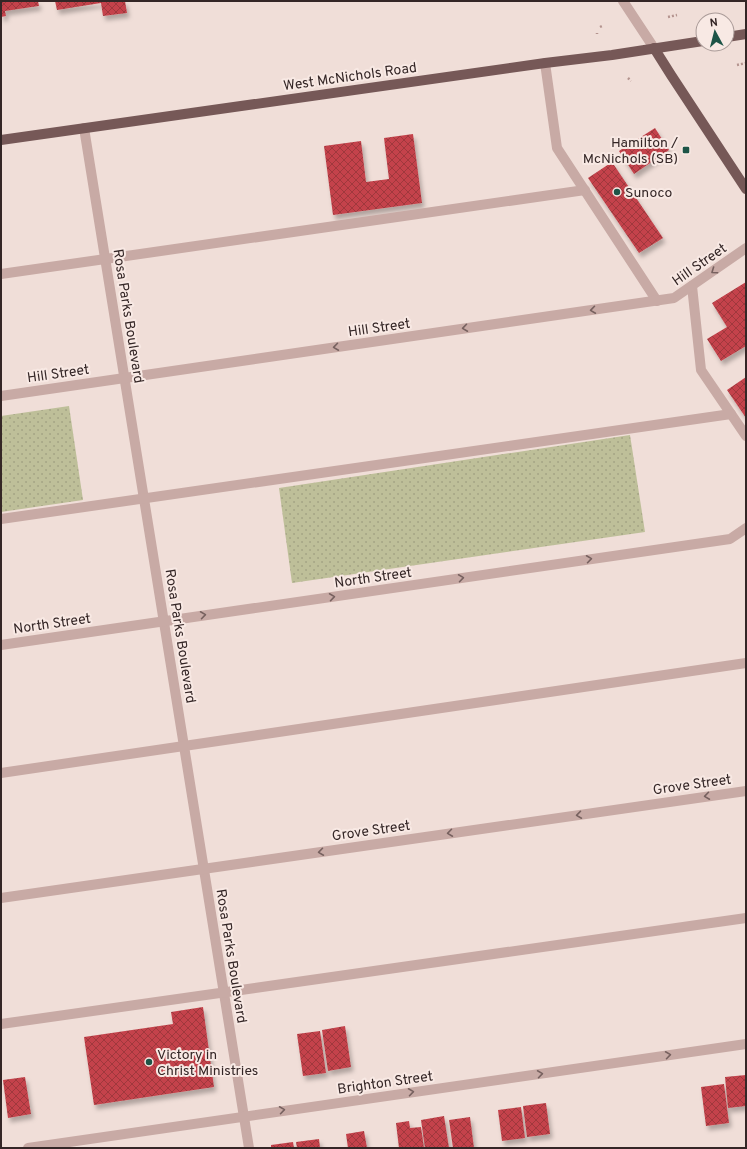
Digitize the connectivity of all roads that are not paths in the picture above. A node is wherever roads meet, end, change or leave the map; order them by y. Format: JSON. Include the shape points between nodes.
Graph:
{"nodes":[{"id":1,"x":623,"y":1,"type":"edge"},
{"id":2,"x":746,"y":34,"type":"edge"},
{"id":3,"x":735,"y":36,"type":"edge"},
{"id":4,"x":695,"y":42,"type":"edge"},
{"id":5,"x":654,"y":48,"type":"junction"},
{"id":6,"x":545,"y":63,"type":"junction"},
{"id":7,"x":84,"y":128,"type":"junction"},
{"id":8,"x":1,"y":140,"type":"edge"},
{"id":9,"x":746,"y":189,"type":"edge"},
{"id":10,"x":585,"y":190,"type":"junction"},
{"id":11,"x":746,"y":248,"type":"edge"},
{"id":12,"x":106,"y":258,"type":"junction"},
{"id":13,"x":1,"y":274,"type":"edge"},
{"id":14,"x":692,"y":286,"type":"junction"},
{"id":15,"x":657,"y":300,"type":"junction"},
{"id":16,"x":125,"y":378,"type":"junction"},
{"id":17,"x":1,"y":396,"type":"edge"},
{"id":18,"x":731,"y":414,"type":"junction"},
{"id":19,"x":746,"y":436,"type":"edge"},
{"id":20,"x":145,"y":499,"type":"junction"},
{"id":21,"x":1,"y":519,"type":"edge"},
{"id":22,"x":746,"y":528,"type":"edge"},
{"id":23,"x":165,"y":621,"type":"junction"},
{"id":24,"x":1,"y":645,"type":"edge"},
{"id":25,"x":746,"y":663,"type":"edge"},
{"id":26,"x":185,"y":746,"type":"junction"},
{"id":27,"x":1,"y":773,"type":"edge"},
{"id":28,"x":746,"y":791,"type":"edge"},
{"id":29,"x":204,"y":869,"type":"junction"},
{"id":30,"x":1,"y":898,"type":"edge"},
{"id":31,"x":746,"y":918,"type":"edge"},
{"id":32,"x":224,"y":993,"type":"junction"},
{"id":33,"x":1,"y":1024,"type":"edge"},
{"id":34,"x":746,"y":1044,"type":"edge"},
{"id":35,"x":244,"y":1116,"type":"junction"},
{"id":36,"x":28,"y":1148,"type":"edge"},
{"id":37,"x":249,"y":1148,"type":"edge"}],
"edges":[{"from":1,"to":5,"type":"street"},
{"from":2,"to":3,"type":"main road"},
{"from":4,"to":5,"type":"main road","name":"West McNichols Road"},
{"from":5,"to":6,"type":"main road","name":"West McNichols Road"},
{"from":5,"to":9,"type":"main road"},
{"from":6,"to":7,"type":"main road","name":"West McNichols Road"},
{"from":6,"to":10,"type":"street","via":[[557,148]]},
{"from":7,"to":8,"type":"main road","name":"West McNichols Road"},
{"from":7,"to":12,"type":"street","name":"Rosa Parks Boulevard"},
{"from":10,"to":12,"type":"street"},
{"from":10,"to":15,"type":"street"},
{"from":11,"to":14,"type":"street","name":"Hill Street","one_way":true},
{"from":12,"to":13,"type":"street"},
{"from":12,"to":16,"type":"street","name":"Rosa Parks Boulevard"},
{"from":14,"to":15,"type":"street","name":"Hill Street","via":[[674,298]]},
{"from":14,"to":18,"type":"street","via":[[701,370]]},
{"from":15,"to":16,"type":"street","name":"Hill Street","one_way":true},
{"from":16,"to":17,"type":"street","name":"Hill Street"},
{"from":16,"to":20,"type":"street","name":"Rosa Parks Boulevard"},
{"from":18,"to":19,"type":"street"},
{"from":18,"to":20,"type":"street"},
{"from":20,"to":21,"type":"street"},
{"from":20,"to":23,"type":"street","name":"Rosa Parks Boulevard"},
{"from":23,"to":22,"type":"street","name":"North Street","one_way":true,"via":[[730,539]]},
{"from":23,"to":24,"type":"street","name":"North Street"},
{"from":23,"to":26,"type":"street","name":"Rosa Parks Boulevard"},
{"from":25,"to":26,"type":"street"},
{"from":26,"to":27,"type":"street"},
{"from":26,"to":29,"type":"street","name":"Rosa Parks Boulevard"},
{"from":28,"to":29,"type":"street","name":"Grove Street","one_way":true},
{"from":29,"to":30,"type":"street","name":"Grove Street"},
{"from":29,"to":32,"type":"street","name":"Rosa Parks Boulevard"},
{"from":31,"to":32,"type":"street"},
{"from":32,"to":33,"type":"street"},
{"from":32,"to":35,"type":"street","name":"Rosa Parks Boulevard"},
{"from":35,"to":34,"type":"street","name":"Brighton Street","one_way":true},
{"from":35,"to":36,"type":"street","name":"Brighton Street"},
{"from":35,"to":37,"type":"street","name":"Rosa Parks Boulevard"}]}
